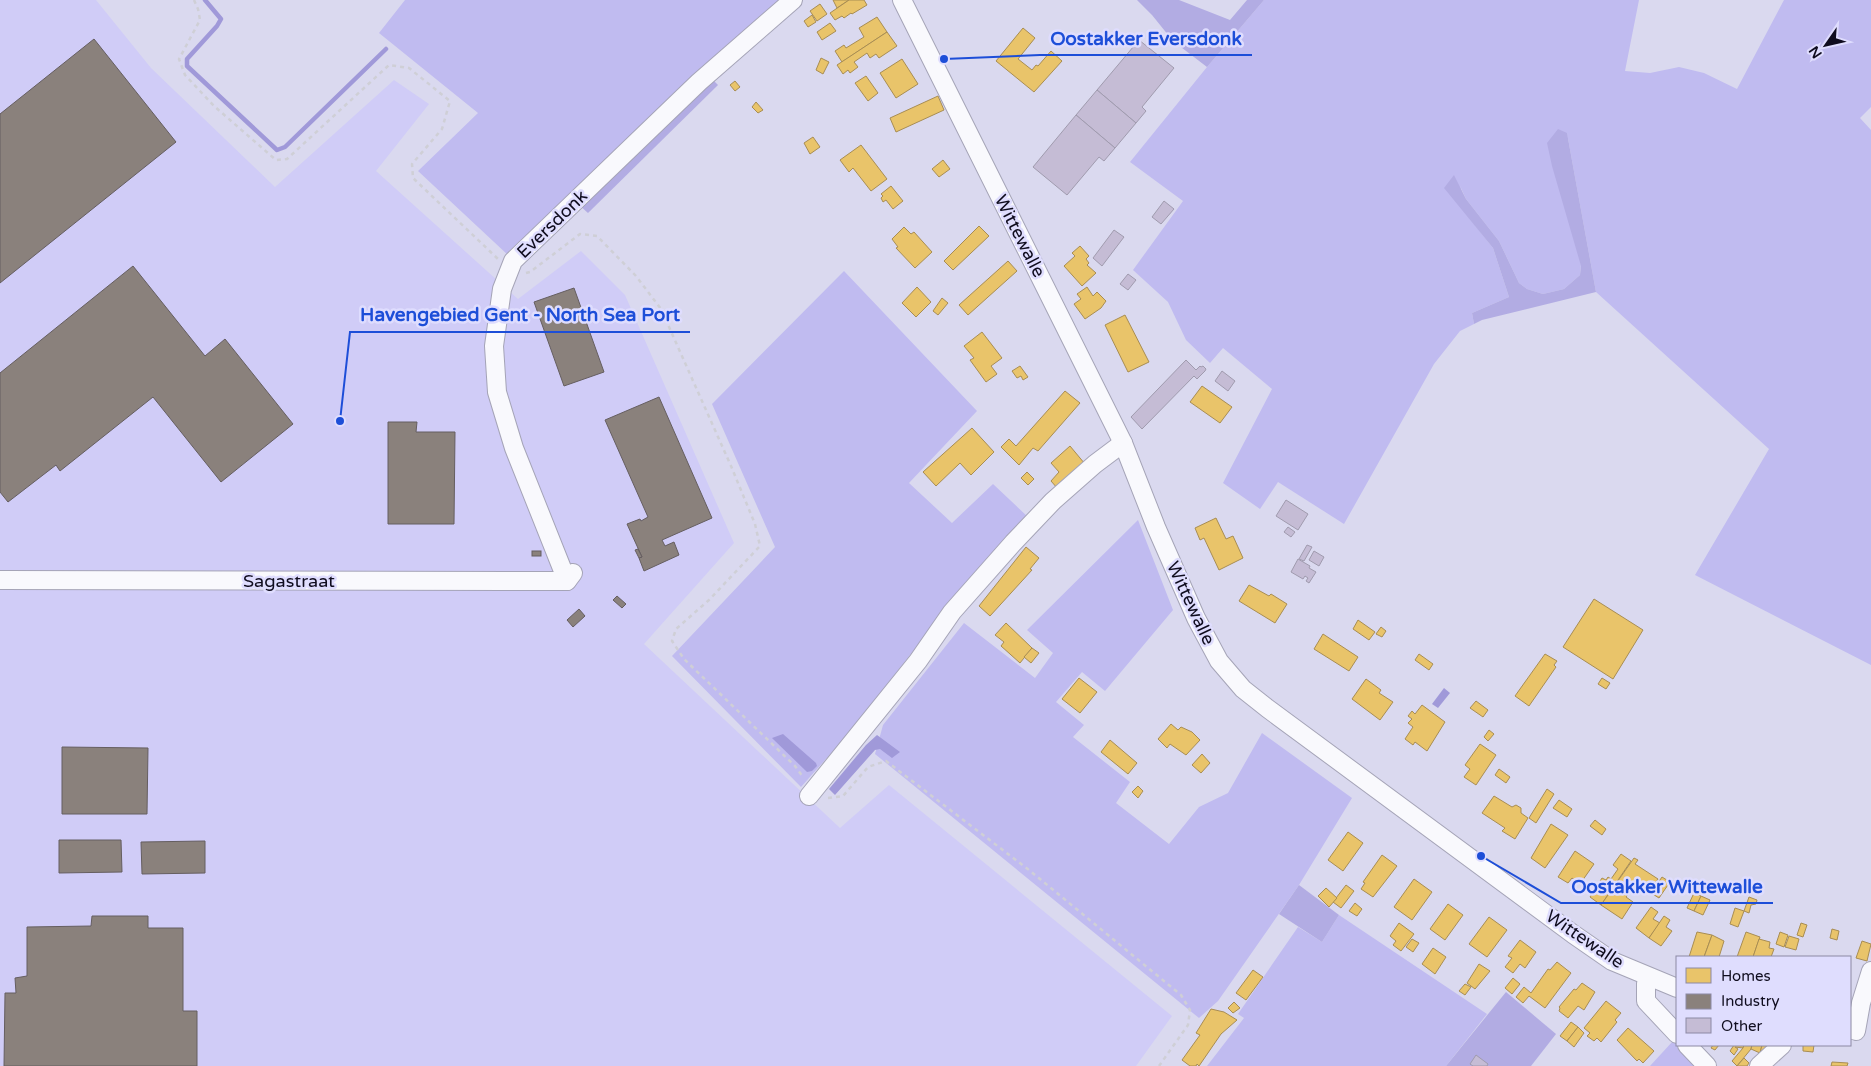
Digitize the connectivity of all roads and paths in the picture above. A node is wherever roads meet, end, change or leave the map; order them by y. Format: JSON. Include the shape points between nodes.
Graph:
{"nodes":[{"id":1,"x":194,"y":0,"type":"edge"},
{"id":2,"x":793,"y":0,"type":"edge"},
{"id":3,"x":902,"y":0,"type":"edge"},
{"id":4,"x":510,"y":269,"type":"junction"},
{"id":5,"x":1122,"y":443,"type":"junction"},
{"id":6,"x":570,"y":577,"type":"joint"},
{"id":7,"x":0,"y":580,"type":"edge"},
{"id":8,"x":812,"y":792,"type":"junction"},
{"id":9,"x":1871,"y":971,"type":"edge"},
{"id":10,"x":1648,"y":977,"type":"junction"},
{"id":11,"x":1676,"y":988,"type":"edge"},
{"id":12,"x":1859,"y":1031,"type":"edge"},
{"id":13,"x":1676,"y":1033,"type":"edge"},
{"id":14,"x":1688,"y":1046,"type":"edge"},
{"id":15,"x":1781,"y":1046,"type":"edge"},
{"id":16,"x":1159,"y":1066,"type":"edge"},
{"id":17,"x":1707,"y":1066,"type":"edge"},
{"id":18,"x":1759,"y":1066,"type":"edge"}],
"edges":[{"from":1,"to":4,"type":"path","via":[[200,20],[179,59],[184,75],[276,160],[287,159],[389,65],[409,68],[450,100],[442,129],[412,164],[413,178]]},
{"from":2,"to":4,"type":"street","name":"Eversdonk","via":[[698,82],[513,261]]},
{"from":3,"to":5,"type":"street","name":"Wittewalle"},
{"from":4,"to":6,"type":"street","name":"Eversdonk","via":[[502,289],[494,346],[497,392],[514,448]]},
{"from":4,"to":8,"type":"path","via":[[517,274],[530,272],[580,234],[597,236],[636,276],[661,309],[731,466],[755,524],[760,546],[709,600],[676,629],[672,641],[684,659],[795,766]]},
{"from":5,"to":8,"type":"street","via":[[1053,501],[1007,550],[952,612],[918,660]]},
{"from":5,"to":10,"type":"street","name":"Wittewalle","via":[[1196,618],[1219,661],[1243,689],[1580,939],[1612,960]]},
{"from":6,"to":7,"type":"street","name":"Sagastraat"},
{"from":8,"to":16,"type":"path","via":[[828,798],[843,796],[868,767],[886,761],[1029,870],[1181,995],[1190,1010],[1188,1025]]},
{"from":9,"to":12,"type":"street","via":[[1861,1004]]},
{"from":10,"to":11,"type":"street","name":"Wittewalle"},
{"from":10,"to":13,"type":"street","via":[[1646,1001]]},
{"from":14,"to":17,"type":"street"},
{"from":15,"to":18,"type":"street"}]}
